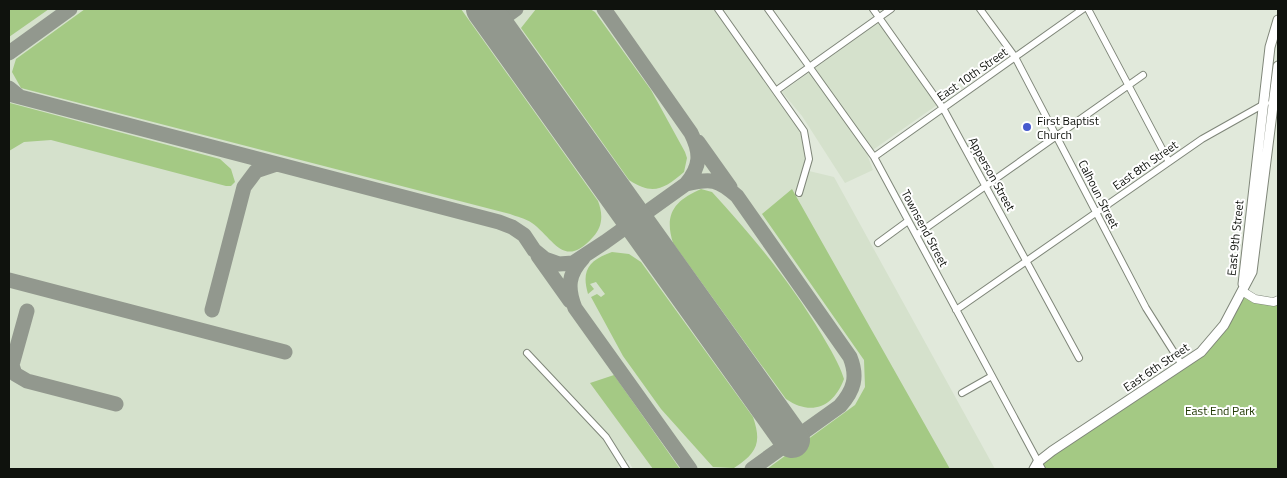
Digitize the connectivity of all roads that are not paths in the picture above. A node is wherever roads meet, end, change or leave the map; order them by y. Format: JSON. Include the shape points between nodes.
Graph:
{"nodes":[{"id":1,"x":718,"y":9,"type":"edge"},
{"id":2,"x":768,"y":9,"type":"edge"},
{"id":3,"x":873,"y":9,"type":"edge"},
{"id":4,"x":892,"y":9,"type":"edge"},
{"id":5,"x":980,"y":9,"type":"edge"},
{"id":6,"x":1083,"y":9,"type":"edge"},
{"id":7,"x":1088,"y":9,"type":"edge"},
{"id":8,"x":879,"y":18,"type":"junction"},
{"id":9,"x":1278,"y":20,"type":"edge"},
{"id":10,"x":1015,"y":57,"type":"junction"},
{"id":11,"x":1278,"y":66,"type":"edge"},
{"id":12,"x":810,"y":67,"type":"junction"},
{"id":13,"x":1143,"y":74,"type":"dead end"},
{"id":14,"x":1129,"y":85,"type":"junction"},
{"id":15,"x":777,"y":90,"type":"junction"},
{"id":16,"x":1276,"y":98,"type":"edge"},
{"id":17,"x":1264,"y":104,"type":"junction"},
{"id":18,"x":943,"y":108,"type":"junction"},
{"id":19,"x":1056,"y":136,"type":"junction"},
{"id":20,"x":874,"y":157,"type":"junction"},
{"id":21,"x":1170,"y":162,"type":"junction"},
{"id":22,"x":986,"y":187,"type":"junction"},
{"id":23,"x":799,"y":193,"type":"dead end"},
{"id":24,"x":1096,"y":213,"type":"junction"},
{"id":25,"x":908,"y":221,"type":"junction"},
{"id":26,"x":916,"y":236,"type":"junction"},
{"id":27,"x":878,"y":243,"type":"dead end"},
{"id":28,"x":1026,"y":262,"type":"junction"},
{"id":29,"x":1242,"y":291,"type":"junction"},
{"id":30,"x":1278,"y":300,"type":"edge"},
{"id":31,"x":956,"y":310,"type":"junction"},
{"id":32,"x":527,"y":353,"type":"dead end"},
{"id":33,"x":1079,"y":358,"type":"dead end"},
{"id":34,"x":1182,"y":365,"type":"junction"},
{"id":35,"x":992,"y":376,"type":"junction"},
{"id":36,"x":962,"y":393,"type":"dead end"},
{"id":37,"x":1038,"y":467,"type":"edge"},
{"id":38,"x":626,"y":469,"type":"edge"}],
"edges":[{"from":1,"to":15,"type":"street"},
{"from":2,"to":12,"type":"street","name":"Townsend Street"},
{"from":3,"to":8,"type":"street","name":"Apperson Street"},
{"from":4,"to":8,"type":"street"},
{"from":5,"to":10,"type":"street","name":"Calhoun Street"},
{"from":6,"to":10,"type":"street","name":"East 10th Street"},
{"from":7,"to":14,"type":"street"},
{"from":8,"to":12,"type":"street"},
{"from":8,"to":18,"type":"street","name":"Apperson Street"},
{"from":9,"to":17,"type":"main road","name":"East 9th Street","via":[[1270,47]]},
{"from":10,"to":18,"type":"street","name":"East 10th Street"},
{"from":10,"to":19,"type":"street","name":"Calhoun Street"},
{"from":11,"to":16,"type":"main road","name":"East 9th Street"},
{"from":12,"to":15,"type":"street"},
{"from":12,"to":20,"type":"street","name":"Townsend Street"},
{"from":13,"to":14,"type":"street"},
{"from":14,"to":19,"type":"street"},
{"from":14,"to":21,"type":"street"},
{"from":15,"to":23,"type":"street","via":[[804,131],[808,144],[808,166]]},
{"from":16,"to":17,"type":"street","name":"East 8th Street"},
{"from":16,"to":29,"type":"main road","name":"East 9th Street","via":[[1252,272]]},
{"from":17,"to":21,"type":"street","name":"East 8th Street"},
{"from":17,"to":29,"type":"main road","name":"East 9th Street"},
{"from":18,"to":20,"type":"street","name":"East 10th Street"},
{"from":18,"to":22,"type":"street","name":"Apperson Street"},
{"from":19,"to":22,"type":"street"},
{"from":19,"to":24,"type":"street","name":"Calhoun Street"},
{"from":20,"to":25,"type":"street","name":"Townsend Street"},
{"from":21,"to":24,"type":"street","name":"East 8th Street"},
{"from":22,"to":26,"type":"street"},
{"from":22,"to":28,"type":"street","name":"Apperson Street"},
{"from":24,"to":28,"type":"street","name":"East 8th Street"},
{"from":24,"to":34,"type":"street","name":"Calhoun Street","via":[[1146,308]]},
{"from":25,"to":26,"type":"street","name":"Townsend Street"},
{"from":25,"to":27,"type":"street"},
{"from":26,"to":31,"type":"street","name":"Townsend Street"},
{"from":28,"to":31,"type":"street","name":"East 8th Street"},
{"from":28,"to":33,"type":"street","name":"Apperson Street"},
{"from":29,"to":30,"type":"street","via":[[1255,299]]},
{"from":29,"to":34,"type":"main road","name":"East 6th Street","via":[[1224,326],[1201,352]]},
{"from":31,"to":35,"type":"street","name":"Townsend Street"},
{"from":32,"to":38,"type":"street","via":[[602,433]]},
{"from":34,"to":37,"type":"main road","name":"East 6th Street"},
{"from":35,"to":36,"type":"street"},
{"from":35,"to":37,"type":"street","name":"Townsend Street"}]}
